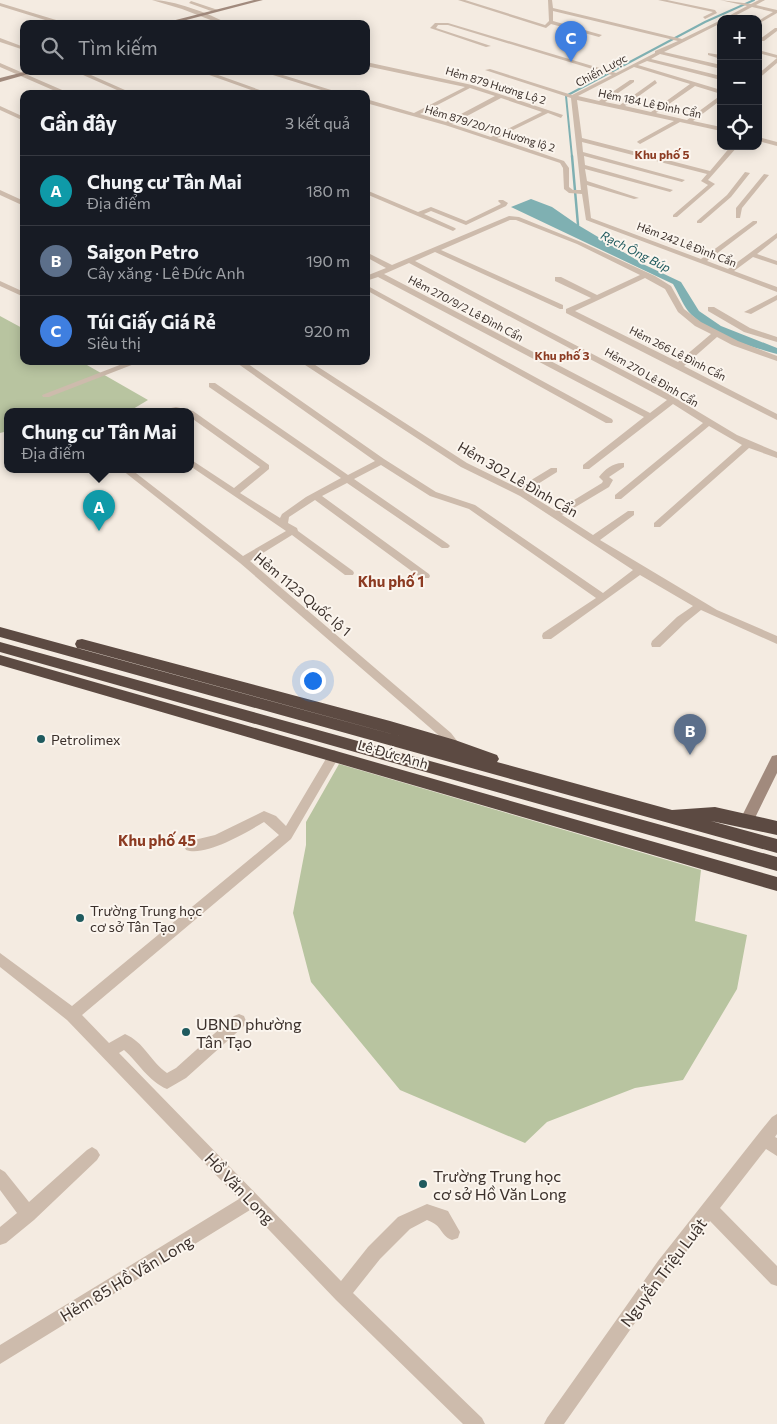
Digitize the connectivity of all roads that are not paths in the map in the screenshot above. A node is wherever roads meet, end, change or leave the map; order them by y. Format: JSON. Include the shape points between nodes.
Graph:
{"nodes":[{"id":1,"x":154,"y":0,"type":"edge"},
{"id":2,"x":185,"y":0,"type":"edge"},
{"id":3,"x":260,"y":0,"type":"edge"},
{"id":4,"x":460,"y":0,"type":"edge"},
{"id":5,"x":480,"y":0,"type":"edge"},
{"id":6,"x":550,"y":0,"type":"edge"},
{"id":7,"x":660,"y":0,"type":"edge"},
{"id":8,"x":722,"y":0,"type":"edge"},
{"id":9,"x":763,"y":0,"type":"edge"},
{"id":10,"x":0,"y":4,"type":"edge"},
{"id":11,"x":469,"y":4,"type":"junction"},
{"id":12,"x":750,"y":6,"type":"junction"},
{"id":13,"x":552,"y":9,"type":"junction"},
{"id":14,"x":216,"y":11,"type":"junction"},
{"id":15,"x":777,"y":11,"type":"edge"},
{"id":16,"x":202,"y":14,"type":"junction"},
{"id":17,"x":733,"y":15,"type":"edge"},
{"id":18,"x":705,"y":18,"type":"dead end"},
{"id":19,"x":51,"y":20,"type":"edge"},
{"id":20,"x":179,"y":20,"type":"edge"},
{"id":21,"x":216,"y":20,"type":"edge"},
{"id":22,"x":762,"y":20,"type":"edge"},
{"id":23,"x":550,"y":22,"type":"junction"},
{"id":24,"x":717,"y":23,"type":"edge"},
{"id":25,"x":777,"y":29,"type":"edge"},
{"id":26,"x":599,"y":35,"type":"dead end"},
{"id":27,"x":677,"y":39,"type":"junction"},
{"id":28,"x":0,"y":40,"type":"edge"},
{"id":29,"x":762,"y":40,"type":"dead end"},
{"id":30,"x":488,"y":46,"type":"dead end"},
{"id":31,"x":20,"y":48,"type":"edge"},
{"id":32,"x":657,"y":52,"type":"junction"},
{"id":33,"x":762,"y":52,"type":"edge"},
{"id":34,"x":710,"y":54,"type":"dead end"},
{"id":35,"x":776,"y":54,"type":"edge"},
{"id":36,"x":717,"y":56,"type":"edge"},
{"id":37,"x":645,"y":59,"type":"junction"},
{"id":38,"x":777,"y":60,"type":"edge"},
{"id":39,"x":0,"y":65,"type":"edge"},
{"id":40,"x":370,"y":65,"type":"edge"},
{"id":41,"x":632,"y":65,"type":"junction"},
{"id":42,"x":717,"y":66,"type":"edge"},
{"id":43,"x":762,"y":67,"type":"edge"},
{"id":44,"x":767,"y":68,"type":"junction"},
{"id":45,"x":488,"y":70,"type":"dead end"},
{"id":46,"x":20,"y":72,"type":"edge"},
{"id":47,"x":614,"y":73,"type":"junction"},
{"id":48,"x":762,"y":73,"type":"edge"},
{"id":49,"x":20,"y":75,"type":"edge"},
{"id":50,"x":26,"y":75,"type":"edge"},
{"id":51,"x":87,"y":75,"type":"edge"},
{"id":52,"x":213,"y":75,"type":"edge"},
{"id":53,"x":276,"y":75,"type":"edge"},
{"id":54,"x":717,"y":77,"type":"edge"},
{"id":55,"x":0,"y":80,"type":"edge"},
{"id":56,"x":632,"y":81,"type":"dead end"},
{"id":57,"x":655,"y":82,"type":"dead end"},
{"id":58,"x":694,"y":84,"type":"junction"},
{"id":59,"x":470,"y":86,"type":"junction"},
{"id":60,"x":58,"y":90,"type":"edge"},
{"id":61,"x":122,"y":90,"type":"edge"},
{"id":62,"x":256,"y":90,"type":"edge"},
{"id":63,"x":327,"y":90,"type":"edge"},
{"id":64,"x":717,"y":91,"type":"edge"},
{"id":65,"x":500,"y":96,"type":"junction"},
{"id":66,"x":573,"y":96,"type":"junction"},
{"id":67,"x":717,"y":101,"type":"edge"},
{"id":68,"x":370,"y":102,"type":"edge"},
{"id":69,"x":601,"y":102,"type":"junction"},
{"id":70,"x":622,"y":106,"type":"junction"},
{"id":71,"x":0,"y":108,"type":"edge"},
{"id":72,"x":548,"y":112,"type":"junction"},
{"id":73,"x":653,"y":113,"type":"junction"},
{"id":74,"x":414,"y":115,"type":"junction"},
{"id":75,"x":561,"y":116,"type":"dead end"},
{"id":76,"x":20,"y":117,"type":"edge"},
{"id":77,"x":681,"y":119,"type":"junction"},
{"id":78,"x":688,"y":121,"type":"junction"},
{"id":79,"x":447,"y":124,"type":"junction"},
{"id":80,"x":717,"y":128,"type":"edge"},
{"id":81,"x":493,"y":138,"type":"junction"},
{"id":82,"x":579,"y":138,"type":"junction"},
{"id":83,"x":762,"y":140,"type":"edge"},
{"id":84,"x":640,"y":142,"type":"dead end"},
{"id":85,"x":777,"y":144,"type":"edge"},
{"id":86,"x":731,"y":150,"type":"edge"},
{"id":87,"x":581,"y":153,"type":"junction"},
{"id":88,"x":582,"y":166,"type":"junction"},
{"id":89,"x":713,"y":171,"type":"junction"},
{"id":90,"x":747,"y":173,"type":"dead end"},
{"id":91,"x":766,"y":175,"type":"dead end"},
{"id":92,"x":682,"y":180,"type":"dead end"},
{"id":93,"x":584,"y":182,"type":"junction"},
{"id":94,"x":670,"y":190,"type":"dead end"},
{"id":95,"x":0,"y":192,"type":"edge"},
{"id":96,"x":584,"y":192,"type":"junction"},
{"id":97,"x":370,"y":194,"type":"edge"},
{"id":98,"x":636,"y":198,"type":"dead end"},
{"id":99,"x":501,"y":201,"type":"dead end"},
{"id":100,"x":20,"y":202,"type":"edge"},
{"id":101,"x":418,"y":214,"type":"junction"},
{"id":102,"x":675,"y":216,"type":"dead end"},
{"id":103,"x":738,"y":217,"type":"dead end"},
{"id":104,"x":588,"y":219,"type":"joint"},
{"id":105,"x":699,"y":222,"type":"dead end"},
{"id":106,"x":755,"y":222,"type":"dead end"},
{"id":107,"x":453,"y":228,"type":"dead end"},
{"id":108,"x":777,"y":235,"type":"edge"},
{"id":109,"x":434,"y":249,"type":"junction"},
{"id":110,"x":752,"y":254,"type":"junction"},
{"id":111,"x":370,"y":256,"type":"edge"},
{"id":112,"x":409,"y":260,"type":"junction"},
{"id":113,"x":702,"y":262,"type":"junction"},
{"id":114,"x":777,"y":263,"type":"edge"},
{"id":115,"x":391,"y":267,"type":"junction"},
{"id":116,"x":729,"y":272,"type":"junction"},
{"id":117,"x":378,"y":274,"type":"junction"},
{"id":118,"x":645,"y":275,"type":"junction"},
{"id":119,"x":370,"y":277,"type":"edge"},
{"id":120,"x":558,"y":279,"type":"dead end"},
{"id":121,"x":0,"y":283,"type":"edge"},
{"id":122,"x":370,"y":289,"type":"edge"},
{"id":123,"x":777,"y":291,"type":"edge"},
{"id":124,"x":20,"y":293,"type":"edge"},
{"id":125,"x":597,"y":298,"type":"junction"},
{"id":126,"x":560,"y":308,"type":"dead end"},
{"id":127,"x":711,"y":309,"type":"dead end"},
{"id":128,"x":748,"y":312,"type":"dead end"},
{"id":129,"x":715,"y":334,"type":"junction"},
{"id":130,"x":777,"y":340,"type":"edge"},
{"id":131,"x":777,"y":359,"type":"edge"},
{"id":132,"x":127,"y":365,"type":"edge"},
{"id":133,"x":244,"y":365,"type":"edge"},
{"id":134,"x":310,"y":365,"type":"edge"},
{"id":135,"x":680,"y":366,"type":"junction"},
{"id":136,"x":212,"y":385,"type":"dead end"},
{"id":137,"x":46,"y":395,"type":"dead end"},
{"id":138,"x":672,"y":400,"type":"junction"},
{"id":139,"x":194,"y":417,"type":"edge"},
{"id":140,"x":650,"y":417,"type":"junction"},
{"id":141,"x":777,"y":417,"type":"edge"},
{"id":142,"x":609,"y":421,"type":"dead end"},
{"id":143,"x":708,"y":423,"type":"junction"},
{"id":144,"x":749,"y":444,"type":"junction"},
{"id":145,"x":777,"y":455,"type":"edge"},
{"id":146,"x":381,"y":461,"type":"junction"},
{"id":147,"x":194,"y":465,"type":"edge"},
{"id":148,"x":621,"y":465,"type":"dead end"},
{"id":149,"x":586,"y":467,"type":"dead end"},
{"id":150,"x":554,"y":470,"type":"dead end"},
{"id":151,"x":131,"y":473,"type":"edge"},
{"id":152,"x":348,"y":479,"type":"junction"},
{"id":153,"x":518,"y":492,"type":"junction"},
{"id":154,"x":234,"y":493,"type":"junction"},
{"id":155,"x":316,"y":496,"type":"junction"},
{"id":156,"x":618,"y":497,"type":"dead end"},
{"id":157,"x":631,"y":512,"type":"dead end"},
{"id":158,"x":556,"y":515,"type":"junction"},
{"id":159,"x":284,"y":524,"type":"junction"},
{"id":160,"x":657,"y":525,"type":"dead end"},
{"id":161,"x":294,"y":530,"type":"junction"},
{"id":162,"x":593,"y":540,"type":"junction"},
{"id":163,"x":444,"y":546,"type":"dead end"},
{"id":164,"x":243,"y":561,"type":"junction"},
{"id":165,"x":640,"y":570,"type":"junction"},
{"id":166,"x":349,"y":573,"type":"dead end"},
{"id":167,"x":425,"y":576,"type":"dead end"},
{"id":168,"x":603,"y":598,"type":"junction"},
{"id":169,"x":702,"y":604,"type":"junction"},
{"id":170,"x":0,"y":623,"type":"edge"},
{"id":171,"x":0,"y":632,"type":"edge"},
{"id":172,"x":547,"y":636,"type":"dead end"},
{"id":173,"x":777,"y":640,"type":"edge"},
{"id":174,"x":656,"y":644,"type":"dead end"},
{"id":175,"x":0,"y":648,"type":"edge"},
{"id":176,"x":0,"y":660,"type":"edge"},
{"id":177,"x":455,"y":746,"type":"junction"},
{"id":178,"x":334,"y":756,"type":"junction"},
{"id":179,"x":777,"y":760,"type":"edge"},
{"id":180,"x":542,"y":782,"type":"junction"},
{"id":181,"x":504,"y":804,"type":"junction"},
{"id":182,"x":583,"y":810,"type":"junction"},
{"id":183,"x":672,"y":817,"type":"junction"},
{"id":184,"x":777,"y":828,"type":"edge"},
{"id":185,"x":754,"y":830,"type":"junction"},
{"id":186,"x":777,"y":834,"type":"edge"},
{"id":187,"x":287,"y":835,"type":"junction"},
{"id":188,"x":692,"y":841,"type":"junction"},
{"id":189,"x":190,"y":846,"type":"dead end"},
{"id":190,"x":777,"y":846,"type":"edge"},
{"id":191,"x":744,"y":864,"type":"junction"},
{"id":192,"x":777,"y":864,"type":"edge"},
{"id":193,"x":777,"y":872,"type":"edge"},
{"id":194,"x":777,"y":884,"type":"edge"},
{"id":195,"x":0,"y":959,"type":"edge"},
{"id":196,"x":72,"y":1015,"type":"junction"},
{"id":197,"x":239,"y":1021,"type":"dead end"},
{"id":198,"x":109,"y":1052,"type":"junction"},
{"id":199,"x":777,"y":1122,"type":"edge"},
{"id":200,"x":771,"y":1143,"type":"edge"},
{"id":201,"x":92,"y":1155,"type":"dead end"},
{"id":202,"x":0,"y":1177,"type":"edge"},
{"id":203,"x":252,"y":1200,"type":"junction"},
{"id":204,"x":710,"y":1209,"type":"junction"},
{"id":205,"x":28,"y":1214,"type":"junction"},
{"id":206,"x":452,"y":1232,"type":"dead end"},
{"id":207,"x":0,"y":1237,"type":"edge"},
{"id":208,"x":777,"y":1278,"type":"edge"},
{"id":209,"x":342,"y":1294,"type":"junction"},
{"id":210,"x":0,"y":1355,"type":"edge"},
{"id":211,"x":476,"y":1424,"type":"edge"},
{"id":212,"x":553,"y":1424,"type":"edge"}],
"edges":[{"from":1,"to":16,"type":"street"},
{"from":2,"to":14,"type":"street"},
{"from":3,"to":14,"type":"main road"},
{"from":4,"to":11,"type":"street"},
{"from":5,"to":11,"type":"street"},
{"from":6,"to":13,"type":"street"},
{"from":7,"to":18,"type":"street","via":[[715,12]]},
{"from":8,"to":12,"type":"street"},
{"from":9,"to":12,"type":"street"},
{"from":10,"to":19,"type":"street"},
{"from":11,"to":23,"type":"street","via":[[546,27]]},
{"from":12,"to":15,"type":"street"},
{"from":12,"to":17,"type":"street"},
{"from":13,"to":23,"type":"street"},
{"from":13,"to":27,"type":"street"},
{"from":14,"to":16,"type":"main road"},
{"from":15,"to":22,"type":"street"},
{"from":16,"to":20,"type":"main road"},
{"from":16,"to":21,"type":"street"},
{"from":23,"to":26,"type":"street"},
{"from":24,"to":27,"type":"street","name":"Chiến Lược"},
{"from":25,"to":29,"type":"street"},
{"from":27,"to":32,"type":"street","name":"Chiến Lược"},
{"from":28,"to":31,"type":"street"},
{"from":30,"to":47,"type":"street","via":[[432,28],[437,24],[448,24]]},
{"from":32,"to":37,"type":"street","name":"Chiến Lược"},
{"from":32,"to":42,"type":"street"},
{"from":33,"to":35,"type":"street"},
{"from":34,"to":36,"type":"street"},
{"from":37,"to":41,"type":"street","name":"Chiến Lược"},
{"from":37,"to":54,"type":"street"},
{"from":38,"to":44,"type":"street"},
{"from":39,"to":46,"type":"street"},
{"from":40,"to":59,"type":"street","name":"Hẻm 879 Hương Lộ 2"},
{"from":41,"to":47,"type":"street","name":"Chiến Lược"},
{"from":41,"to":58,"type":"street"},
{"from":43,"to":44,"type":"street"},
{"from":44,"to":48,"type":"street"},
{"from":45,"to":66,"type":"street","name":"Hẻm 184 Lê Đình Cẩn"},
{"from":47,"to":66,"type":"street","name":"Chiến Lược"},
{"from":49,"to":55,"type":"main road"},
{"from":50,"to":60,"type":"street"},
{"from":51,"to":61,"type":"street"},
{"from":52,"to":62,"type":"street"},
{"from":53,"to":63,"type":"street"},
{"from":56,"to":69,"type":"street"},
{"from":57,"to":70,"type":"street"},
{"from":58,"to":64,"type":"street"},
{"from":58,"to":73,"type":"street"},
{"from":59,"to":65,"type":"street","name":"Hẻm 879 Hương Lộ 2"},
{"from":59,"to":74,"type":"street"},
{"from":65,"to":72,"type":"street","name":"Hẻm 879 Hương Lộ 2"},
{"from":65,"to":79,"type":"street"},
{"from":66,"to":69,"type":"street","name":"Hẻm 184 Lê Đình Cẩn"},
{"from":66,"to":82,"type":"street","name":"Chiến Lược"},
{"from":67,"to":78,"type":"street"},
{"from":68,"to":74,"type":"street","name":"Hẻm 879/20/10 Hương lộ 2"},
{"from":69,"to":70,"type":"street","name":"Hẻm 184 Lê Đình Cẩn"},
{"from":70,"to":73,"type":"street","name":"Hẻm 184 Lê Đình Cẩn"},
{"from":71,"to":76,"type":"street"},
{"from":72,"to":75,"type":"street","name":"Hẻm 879 Hương Lộ 2"},
{"from":72,"to":81,"type":"street"},
{"from":73,"to":77,"type":"street","name":"Hẻm 184 Lê Đình Cẩn"},
{"from":74,"to":79,"type":"street","name":"Hẻm 879/20/10 Hương lộ 2"},
{"from":77,"to":78,"type":"street","name":"Hẻm 184 Lê Đình Cẩn"},
{"from":77,"to":84,"type":"street"},
{"from":78,"to":80,"type":"street","name":"Hẻm 184 Lê Đình Cẩn"},
{"from":79,"to":81,"type":"street","name":"Hẻm 879/20/10 Hương lộ 2"},
{"from":81,"to":96,"type":"street","name":"Hẻm 879/20/10 Hương lộ 2","via":[[562,162],[566,168],[566,188]]},
{"from":82,"to":87,"type":"street","name":"Chiến Lược"},
{"from":82,"to":89,"type":"street"},
{"from":83,"to":85,"type":"street"},
{"from":86,"to":89,"type":"street"},
{"from":87,"to":88,"type":"street","name":"Chiến Lược"},
{"from":87,"to":92,"type":"street"},
{"from":88,"to":93,"type":"street","name":"Chiến Lược"},
{"from":88,"to":94,"type":"street"},
{"from":89,"to":102,"type":"street","via":[[704,181],[712,184]]},
{"from":90,"to":105,"type":"street","via":[[728,196]]},
{"from":91,"to":103,"type":"street","via":[[738,208]]},
{"from":93,"to":96,"type":"street","name":"Chiến Lược"},
{"from":93,"to":98,"type":"street"},
{"from":95,"to":100,"type":"street"},
{"from":96,"to":104,"type":"street","name":"Chiến Lược"},
{"from":97,"to":101,"type":"street"},
{"from":99,"to":101,"type":"street","via":[[504,205],[466,223],[431,209]]},
{"from":101,"to":107,"type":"street"},
{"from":104,"to":113,"type":"street","name":"Hẻm 242 Lê Đình Cẩn"},
{"from":106,"to":113,"type":"street"},
{"from":108,"to":110,"type":"street"},
{"from":109,"to":112,"type":"street"},
{"from":109,"to":118,"type":"street","via":[[509,218],[517,218]]},
{"from":109,"to":126,"type":"street"},
{"from":110,"to":114,"type":"street"},
{"from":110,"to":116,"type":"street"},
{"from":111,"to":115,"type":"street"},
{"from":112,"to":115,"type":"street"},
{"from":112,"to":138,"type":"street","name":"Hẻm 270 Lê Đình Cẩn"},
{"from":113,"to":116,"type":"street","name":"Hẻm 242 Lê Đình Cẩn"},
{"from":115,"to":117,"type":"street"},
{"from":116,"to":123,"type":"street","name":"Hẻm 242 Lê Đình Cẩn"},
{"from":117,"to":119,"type":"street"},
{"from":117,"to":140,"type":"street","name":"Hẻm 270/9/2 Lê Đình Cẩn"},
{"from":118,"to":125,"type":"street"},
{"from":118,"to":129,"type":"street","via":[[668,288],[681,310]]},
{"from":120,"to":125,"type":"street"},
{"from":121,"to":124,"type":"street"},
{"from":122,"to":142,"type":"street"},
{"from":123,"to":128,"type":"street"},
{"from":125,"to":135,"type":"street","name":"Hẻm 266 Lê Đình Cẩn","via":[[569,312]]},
{"from":127,"to":130,"type":"street","via":[[747,330]]},
{"from":129,"to":131,"type":"street"},
{"from":129,"to":135,"type":"street"},
{"from":132,"to":137,"type":"street"},
{"from":133,"to":146,"type":"street"},
{"from":134,"to":153,"type":"street","name":"Hẻm 302 Lê Đình Cẩn","via":[[464,465]]},
{"from":135,"to":141,"type":"street","name":"Hẻm 266 Lê Đình Cẩn"},
{"from":136,"to":152,"type":"street"},
{"from":138,"to":140,"type":"street"},
{"from":138,"to":143,"type":"street","name":"Hẻm 270 Lê Đình Cẩn"},
{"from":139,"to":154,"type":"street","via":[[266,467]]},
{"from":140,"to":149,"type":"street"},
{"from":143,"to":144,"type":"street","name":"Hẻm 270 Lê Đình Cẩn"},
{"from":143,"to":156,"type":"street"},
{"from":144,"to":145,"type":"street","name":"Hẻm 270 Lê Đình Cẩn"},
{"from":144,"to":160,"type":"street"},
{"from":146,"to":152,"type":"street"},
{"from":146,"to":168,"type":"street","via":[[433,494],[472,507]]},
{"from":147,"to":154,"type":"street"},
{"from":148,"to":158,"type":"street","via":[[604,477],[608,480],[606,485]]},
{"from":150,"to":153,"type":"street"},
{"from":151,"to":164,"type":"street","name":"Hẻm 1123 Quốc lộ 1"},
{"from":152,"to":155,"type":"street"},
{"from":152,"to":163,"type":"street"},
{"from":153,"to":158,"type":"street","name":"Hẻm 302 Lê Đình Cẩn"},
{"from":154,"to":159,"type":"street"},
{"from":155,"to":159,"type":"street","via":[[285,516]]},
{"from":155,"to":167,"type":"street"},
{"from":157,"to":162,"type":"street"},
{"from":158,"to":162,"type":"street","name":"Hẻm 302 Lê Đình Cẩn"},
{"from":159,"to":161,"type":"street"},
{"from":161,"to":164,"type":"street"},
{"from":161,"to":166,"type":"street"},
{"from":162,"to":165,"type":"street","name":"Hẻm 302 Lê Đình Cẩn"},
{"from":164,"to":177,"type":"street","name":"Hẻm 1123 Quốc lộ 1","via":[[448,736]]},
{"from":165,"to":168,"type":"street"},
{"from":165,"to":169,"type":"street","name":"Hẻm 302 Lê Đình Cẩn"},
{"from":168,"to":172,"type":"street"},
{"from":169,"to":173,"type":"street","name":"Hẻm 302 Lê Đình Cẩn","via":[[713,613]]},
{"from":169,"to":174,"type":"street"},
{"from":170,"to":177,"type":"highway","name":"Lê Đức Anh"},
{"from":171,"to":180,"type":"highway","name":"Lê Đức Anh"},
{"from":175,"to":182,"type":"highway","name":"Lê Đức Anh"},
{"from":176,"to":178,"type":"highway","name":"Lê Đức Anh"},
{"from":177,"to":180,"type":"highway","name":"Lê Đức Anh"},
{"from":178,"to":181,"type":"highway","name":"Lê Đức Anh"},
{"from":178,"to":187,"type":"street"},
{"from":179,"to":185,"type":"main road"},
{"from":180,"to":183,"type":"highway","name":"Lê Đức Anh"},
{"from":181,"to":182,"type":"highway"},
{"from":181,"to":191,"type":"highway","name":"Lê Đức Anh"},
{"from":182,"to":188,"type":"highway","name":"Lê Đức Anh"},
{"from":183,"to":185,"type":"highway","via":[[718,829]]},
{"from":183,"to":185,"type":"highway","name":"Lê Đức Anh","via":[[715,814]]},
{"from":184,"to":185,"type":"highway","name":"Lê Đức Anh"},
{"from":185,"to":186,"type":"highway"},
{"from":185,"to":190,"type":"highway"},
{"from":187,"to":189,"type":"street","via":[[264,816],[215,840]]},
{"from":187,"to":196,"type":"street"},
{"from":188,"to":191,"type":"highway"},
{"from":188,"to":191,"type":"highway","name":"Lê Đức Anh","via":[[722,849]]},
{"from":191,"to":192,"type":"highway"},
{"from":191,"to":193,"type":"highway"},
{"from":191,"to":194,"type":"highway","name":"Lê Đức Anh"},
{"from":195,"to":196,"type":"street","name":"Hồ Văn Long"},
{"from":196,"to":198,"type":"street","name":"Hồ Văn Long"},
{"from":197,"to":198,"type":"street","via":[[167,1082],[153,1072],[125,1041]]},
{"from":198,"to":203,"type":"street","name":"Hồ Văn Long"},
{"from":199,"to":200,"type":"street","name":"Nguyễn Triệu Luật"},
{"from":200,"to":204,"type":"street","name":"Nguyễn Triệu Luật"},
{"from":201,"to":205,"type":"street"},
{"from":202,"to":205,"type":"street"},
{"from":203,"to":209,"type":"street","name":"Hồ Văn Long"},
{"from":203,"to":210,"type":"street","name":"Hẻm 85 Hồ Văn Long"},
{"from":204,"to":208,"type":"street"},
{"from":204,"to":212,"type":"street","name":"Nguyễn Triệu Luật","via":[[664,1267]]},
{"from":205,"to":207,"type":"street"},
{"from":206,"to":209,"type":"street","via":[[442,1218],[427,1212],[404,1223],[374,1253]]},
{"from":209,"to":211,"type":"street","name":"Hồ Văn Long"}]}
